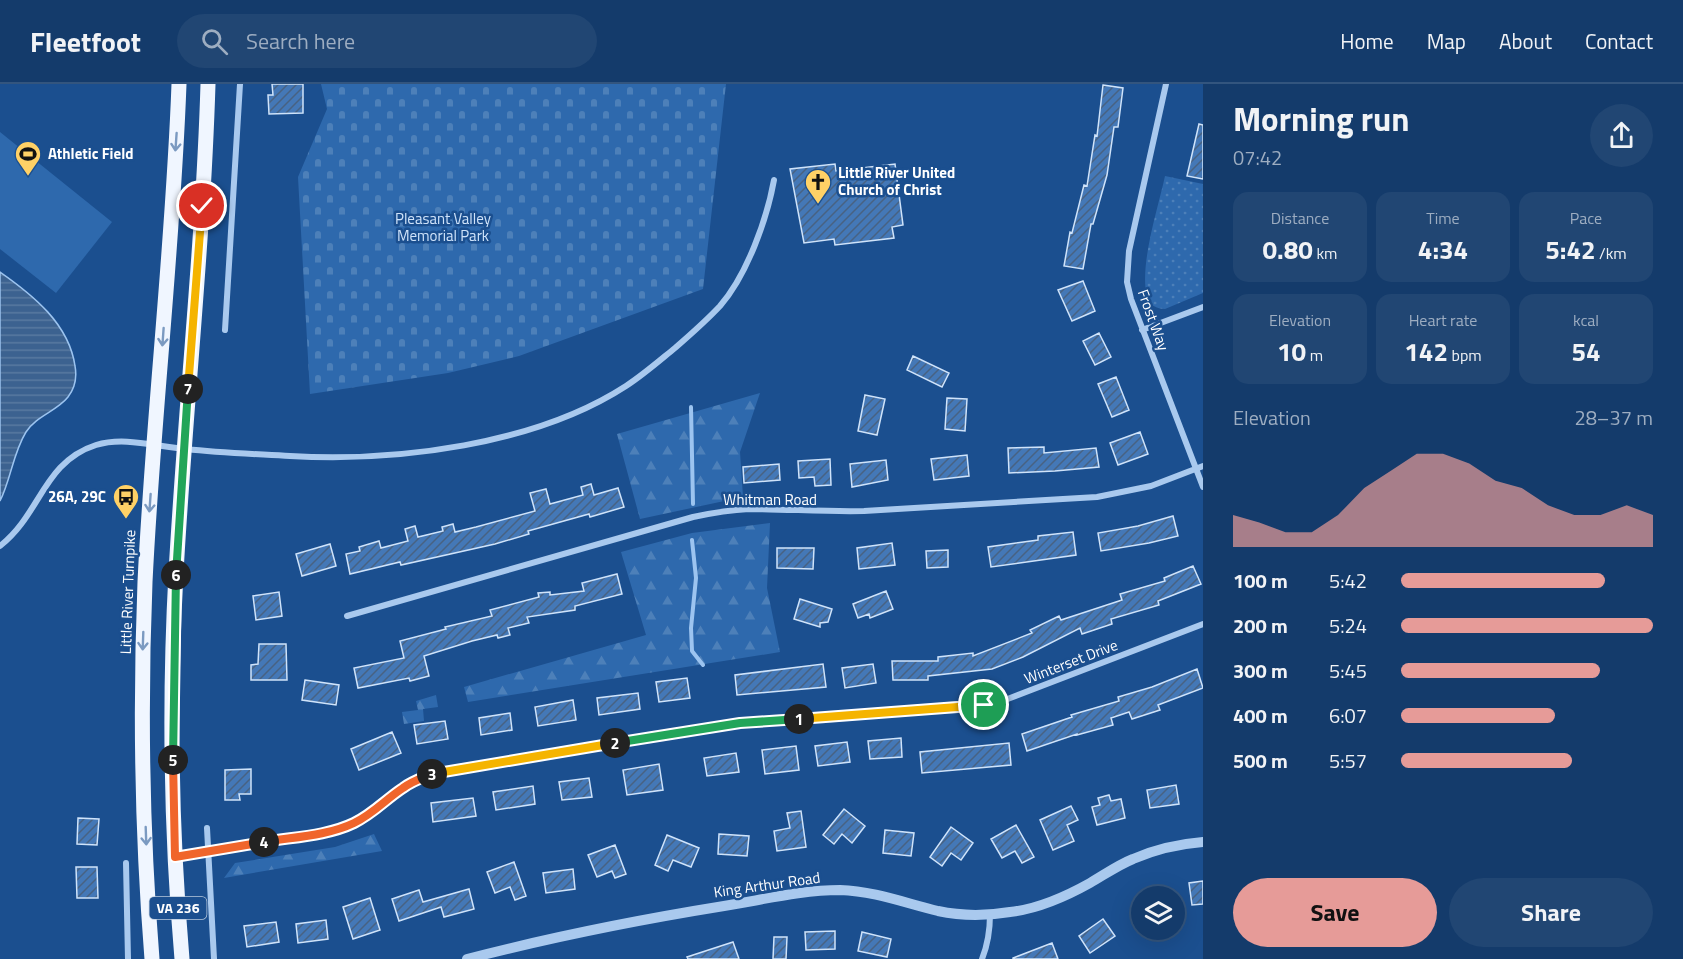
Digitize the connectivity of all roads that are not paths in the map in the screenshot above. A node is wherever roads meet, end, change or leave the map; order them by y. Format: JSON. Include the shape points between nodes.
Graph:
{"nodes":[{"id":1,"x":179,"y":84,"type":"edge"},
{"id":2,"x":208,"y":84,"type":"edge"},
{"id":3,"x":240,"y":84,"type":"edge"},
{"id":4,"x":1166,"y":84,"type":"edge"},
{"id":5,"x":774,"y":180,"type":"dead end"},
{"id":6,"x":1203,"y":307,"type":"edge"},
{"id":7,"x":225,"y":330,"type":"dead end"},
{"id":8,"x":1142,"y":330,"type":"junction"},
{"id":9,"x":154,"y":445,"type":"junction"},
{"id":10,"x":184,"y":449,"type":"junction"},
{"id":11,"x":1200,"y":468,"type":"edge"},
{"id":12,"x":1203,"y":487,"type":"edge"},
{"id":13,"x":0,"y":546,"type":"edge"},
{"id":14,"x":347,"y":616,"type":"dead end"},
{"id":15,"x":1203,"y":624,"type":"edge"},
{"id":16,"x":207,"y":828,"type":"dead end"},
{"id":17,"x":1203,"y":842,"type":"edge"},
{"id":18,"x":208,"y":852,"type":"junction"},
{"id":19,"x":175,"y":857,"type":"junction"},
{"id":20,"x":126,"y":863,"type":"dead end"},
{"id":21,"x":990,"y":915,"type":"junction"},
{"id":22,"x":128,"y":959,"type":"edge"},
{"id":23,"x":152,"y":959,"type":"edge"},
{"id":24,"x":182,"y":959,"type":"edge"},
{"id":25,"x":214,"y":959,"type":"edge"},
{"id":26,"x":467,"y":959,"type":"edge"},
{"id":27,"x":982,"y":959,"type":"edge"}],
"edges":[{"from":1,"to":9,"type":"main road","name":"Little River Turnpike","number":"VA 236","one_way":true},
{"from":2,"to":10,"type":"main road","number":"VA 236"},
{"from":3,"to":7,"type":"street"},
{"from":4,"to":8,"type":"street","name":"Frost Way","via":[[1127,265],[1127,282]]},
{"from":5,"to":10,"type":"street","via":[[745,265],[721,304],[656,364],[598,402],[518,433],[415,453],[349,457]]},
{"from":6,"to":8,"type":"street"},
{"from":8,"to":11,"type":"street","name":"Frost Way"},
{"from":9,"to":10,"type":"street"},
{"from":9,"to":13,"type":"street","via":[[108,442],[68,460],[56,471],[26,520]]},
{"from":9,"to":23,"type":"main road","name":"Little River Turnpike","number":"VA 236","one_way":true,"via":[[142,721]]},
{"from":10,"to":19,"type":"main road","number":"VA 236","via":[[173,663]]},
{"from":11,"to":12,"type":"street","name":"Frost Way"},
{"from":11,"to":14,"type":"street","name":"Whitman Road","via":[[1151,486],[1096,497],[864,511],[720,512]]},
{"from":15,"to":18,"type":"street","name":"Winterset Drive","via":[[984,705],[740,723],[434,773],[401,788],[372,813],[336,830]]},
{"from":16,"to":18,"type":"street"},
{"from":17,"to":21,"type":"street","name":"King Arthur Road","via":[[1167,847],[1132,859],[1066,896],[1035,907]]},
{"from":18,"to":19,"type":"street","name":"Winterset Drive"},
{"from":18,"to":25,"type":"street"},
{"from":19,"to":24,"type":"main road","number":"VA 236"},
{"from":20,"to":22,"type":"street"},
{"from":21,"to":26,"type":"street","name":"King Arthur Road","via":[[940,911],[867,892],[814,891],[574,933]]},
{"from":21,"to":27,"type":"street","via":[[989,939]]}]}
